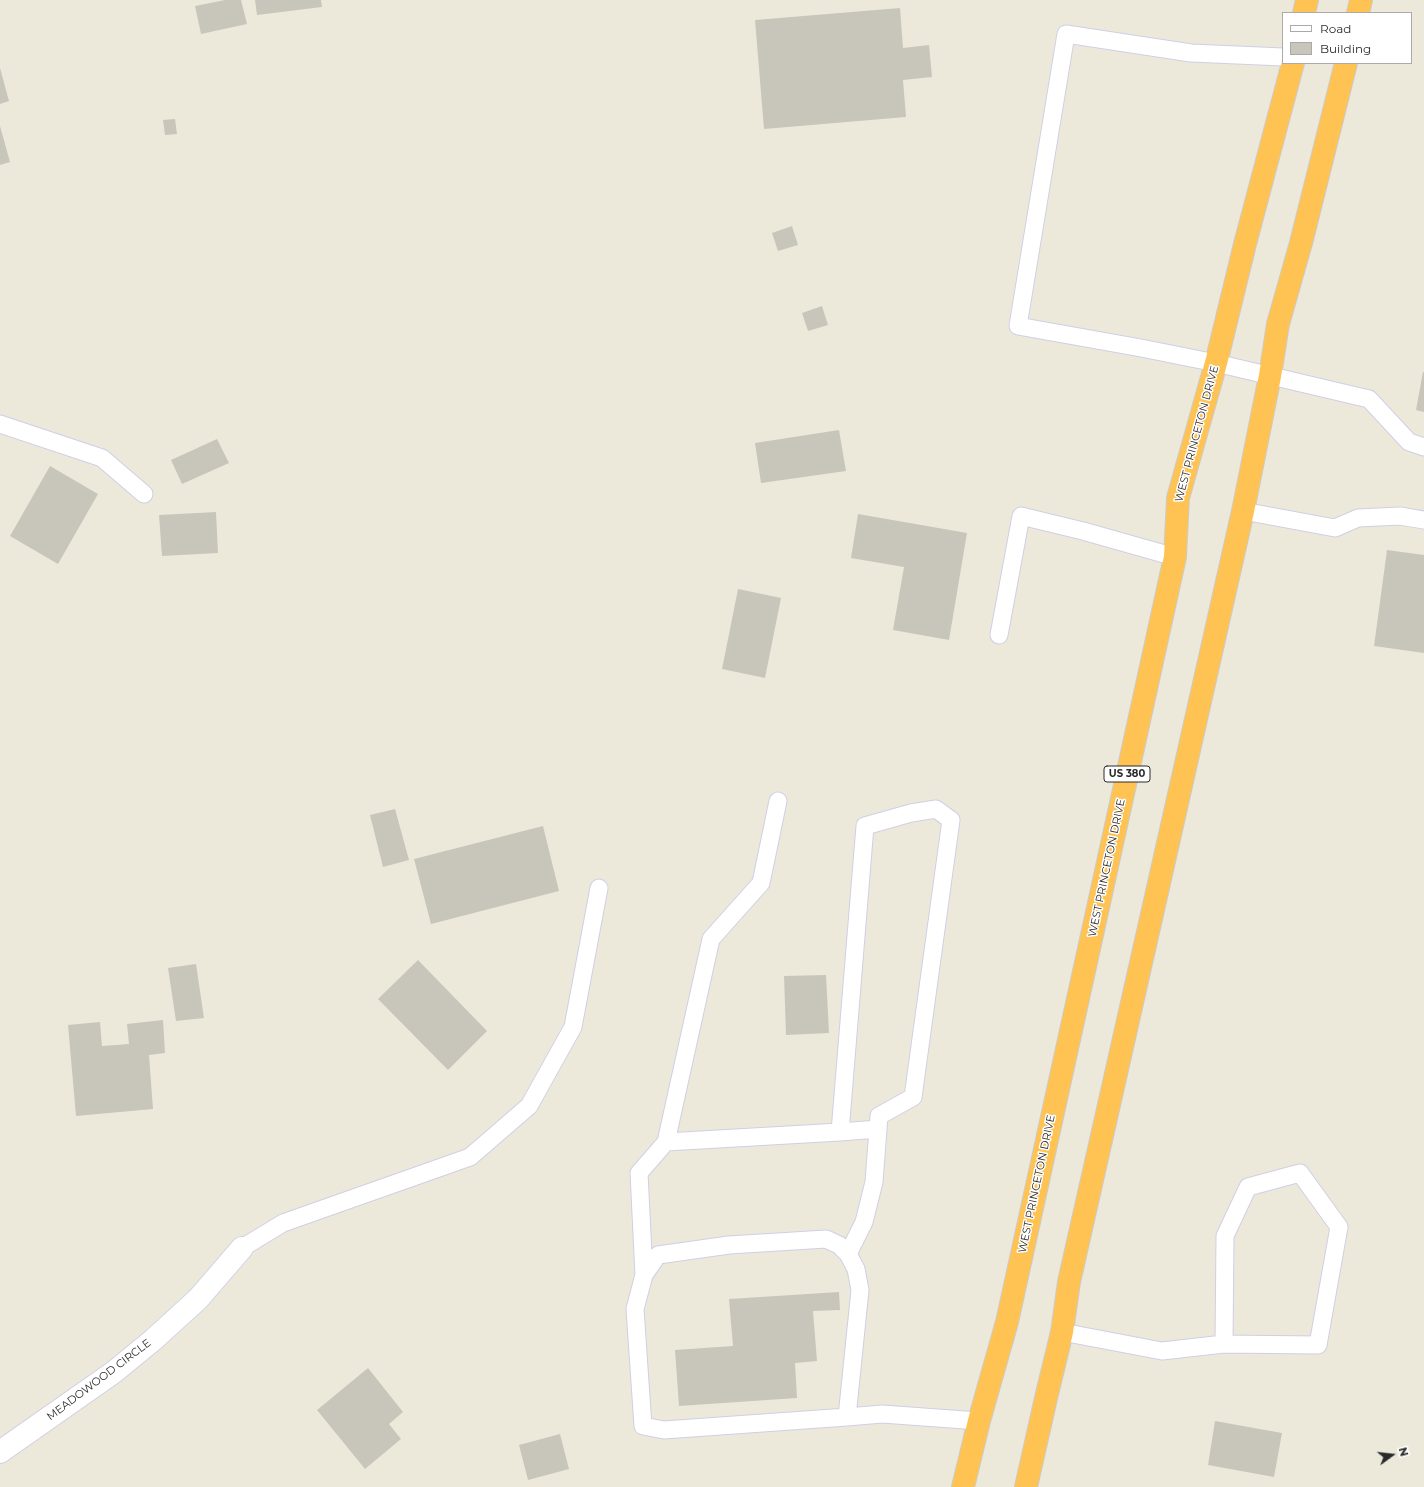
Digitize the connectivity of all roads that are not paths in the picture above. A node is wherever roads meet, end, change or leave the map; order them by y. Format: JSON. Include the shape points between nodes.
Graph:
{"nodes":[{"id":1,"x":1307,"y":0,"type":"edge"},
{"id":2,"x":1361,"y":0,"type":"edge"},
{"id":3,"x":1304,"y":12,"type":"edge"},
{"id":4,"x":1358,"y":12,"type":"edge"},
{"id":5,"x":1282,"y":57,"type":"edge"},
{"id":6,"x":1293,"y":64,"type":"edge"},
{"id":7,"x":1346,"y":64,"type":"edge"},
{"id":8,"x":1216,"y":363,"type":"junction"},
{"id":9,"x":1270,"y":376,"type":"junction"},
{"id":10,"x":0,"y":424,"type":"edge"},
{"id":11,"x":1424,"y":447,"type":"edge"},
{"id":12,"x":144,"y":494,"type":"dead end"},
{"id":13,"x":1243,"y":511,"type":"junction"},
{"id":14,"x":1424,"y":520,"type":"edge"},
{"id":15,"x":1175,"y":557,"type":"junction"},
{"id":16,"x":999,"y":635,"type":"dead end"},
{"id":17,"x":778,"y":801,"type":"dead end"},
{"id":18,"x":599,"y":888,"type":"dead end"},
{"id":19,"x":878,"y":1129,"type":"junction"},
{"id":20,"x":840,"y":1132,"type":"junction"},
{"id":21,"x":666,"y":1142,"type":"junction"},
{"id":22,"x":242,"y":1248,"type":"joint"},
{"id":23,"x":848,"y":1254,"type":"junction"},
{"id":24,"x":644,"y":1275,"type":"junction"},
{"id":25,"x":1062,"y":1332,"type":"junction"},
{"id":26,"x":1224,"y":1344,"type":"junction"},
{"id":27,"x":847,"y":1416,"type":"junction"},
{"id":28,"x":979,"y":1421,"type":"junction"},
{"id":29,"x":0,"y":1452,"type":"edge"},
{"id":30,"x":963,"y":1487,"type":"edge"},
{"id":31,"x":1026,"y":1487,"type":"edge"}],
"edges":[{"from":1,"to":3,"type":"highway"},
{"from":2,"to":4,"type":"highway"},
{"from":5,"to":8,"type":"lane","via":[[1191,53],[1066,34],[1018,326]]},
{"from":6,"to":8,"type":"highway","name":"WEST PRINCETON DRIVE","number":"US 380"},
{"from":7,"to":9,"type":"highway","via":[[1278,324]]},
{"from":8,"to":9,"type":"lane"},
{"from":8,"to":15,"type":"highway","name":"WEST PRINCETON DRIVE","number":"US 380","via":[[1178,498]]},
{"from":9,"to":11,"type":"lane","via":[[1369,399],[1409,442]]},
{"from":9,"to":13,"type":"highway"},
{"from":10,"to":12,"type":"lane","via":[[102,458]]},
{"from":13,"to":14,"type":"lane","via":[[1335,528],[1358,518],[1400,516]]},
{"from":13,"to":25,"type":"highway","via":[[1071,1274]]},
{"from":15,"to":16,"type":"lane","via":[[1021,516]]},
{"from":15,"to":28,"type":"highway","name":"WEST PRINCETON DRIVE","number":"US 380","via":[[1007,1322]]},
{"from":17,"to":21,"type":"lane","via":[[761,883],[711,939]]},
{"from":18,"to":22,"type":"lane","via":[[573,1027],[529,1106],[470,1157],[283,1223]]},
{"from":19,"to":20,"type":"lane"},
{"from":19,"to":20,"type":"lane","via":[[879,1116],[913,1097],[951,820],[936,809],[865,826]]},
{"from":19,"to":23,"type":"lane","via":[[874,1182],[864,1222]]},
{"from":20,"to":21,"type":"lane"},
{"from":21,"to":24,"type":"lane","via":[[639,1173]]},
{"from":22,"to":29,"type":"street","name":"MEADOWOOD CIRCLE","via":[[198,1299],[152,1340],[114,1372]]},
{"from":23,"to":24,"type":"lane","via":[[826,1238],[729,1245],[658,1255]]},
{"from":23,"to":27,"type":"lane","via":[[856,1269],[860,1290]]},
{"from":24,"to":27,"type":"lane","via":[[634,1309],[643,1426],[664,1430]]},
{"from":25,"to":26,"type":"lane","via":[[1162,1351]]},
{"from":25,"to":31,"type":"highway"},
{"from":26,"to":26,"type":"lane","via":[[1318,1345],[1339,1228],[1300,1173],[1248,1187],[1225,1236]]},
{"from":27,"to":28,"type":"lane","via":[[882,1414]]},
{"from":28,"to":30,"type":"highway","name":"WEST PRINCETON DRIVE","number":"US 380"}]}
